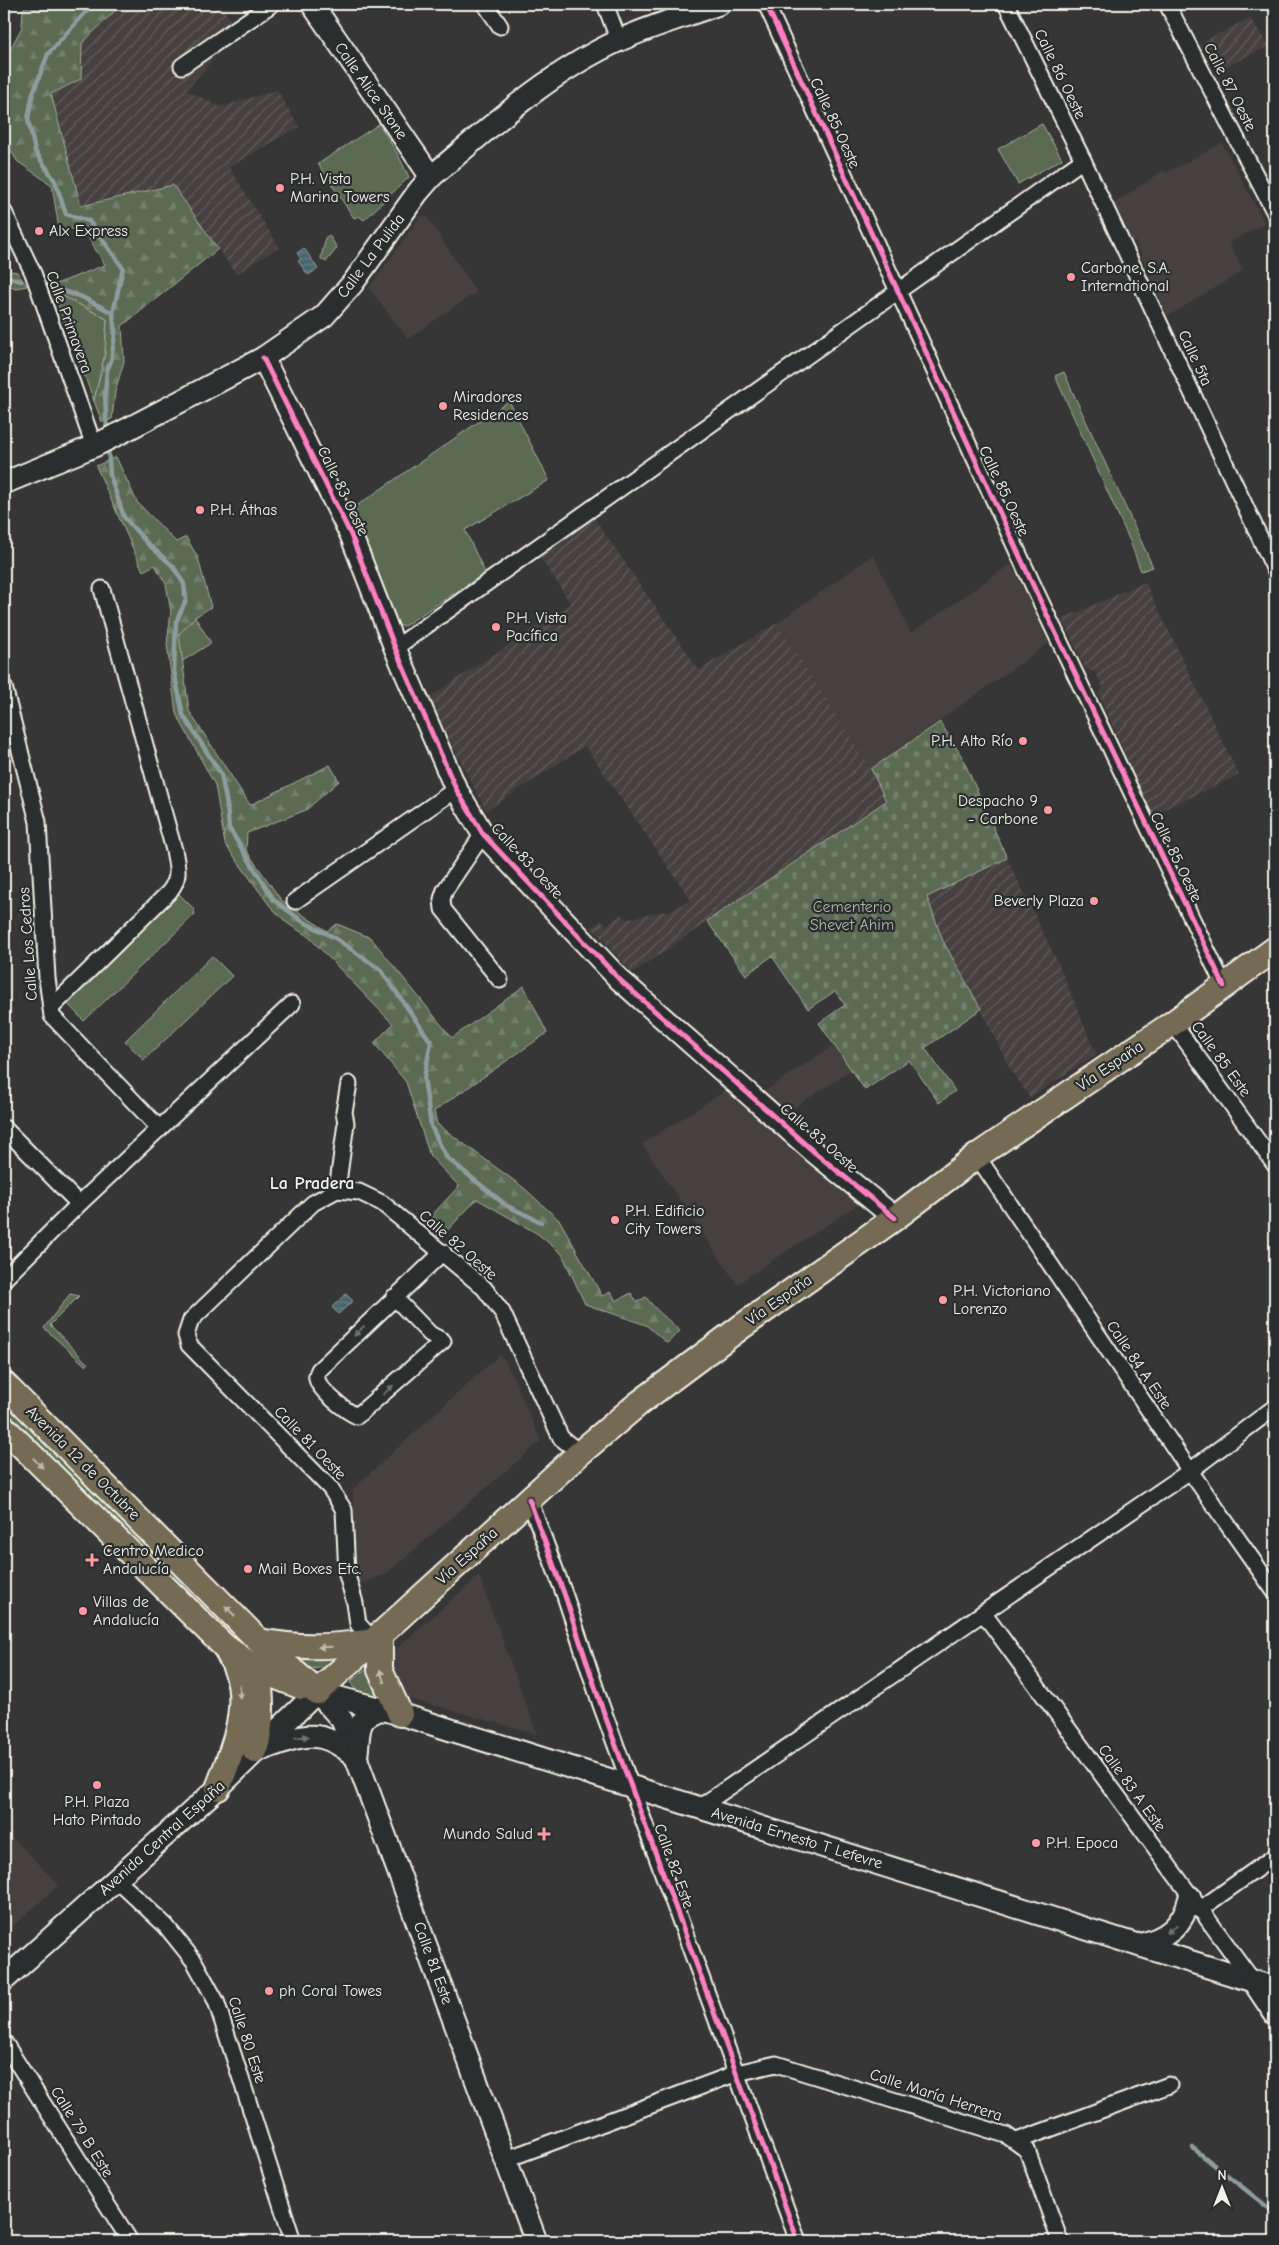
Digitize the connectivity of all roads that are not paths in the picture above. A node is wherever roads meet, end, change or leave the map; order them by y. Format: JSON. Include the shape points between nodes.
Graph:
{"nodes":[{"id":1,"x":272,"y":4,"type":"edge"},
{"id":2,"x":312,"y":4,"type":"edge"},
{"id":3,"x":486,"y":4,"type":"edge"},
{"id":4,"x":605,"y":4,"type":"edge"},
{"id":5,"x":719,"y":4,"type":"edge"},
{"id":6,"x":766,"y":4,"type":"edge"},
{"id":7,"x":1006,"y":4,"type":"edge"},
{"id":8,"x":1167,"y":4,"type":"edge"},
{"id":9,"x":500,"y":26,"type":"dead end"},
{"id":10,"x":619,"y":41,"type":"junction"},
{"id":11,"x":182,"y":66,"type":"dead end"},
{"id":12,"x":1083,"y":160,"type":"junction"},
{"id":13,"x":431,"y":177,"type":"junction"},
{"id":14,"x":4,"y":212,"type":"edge"},
{"id":15,"x":1275,"y":213,"type":"edge"},
{"id":16,"x":898,"y":290,"type":"junction"},
{"id":17,"x":263,"y":358,"type":"junction"},
{"id":18,"x":94,"y":446,"type":"junction"},
{"id":19,"x":4,"y":483,"type":"edge"},
{"id":20,"x":1275,"y":570,"type":"edge"},
{"id":21,"x":102,"y":589,"type":"dead end"},
{"id":22,"x":394,"y":648,"type":"junction"},
{"id":23,"x":4,"y":687,"type":"edge"},
{"id":24,"x":456,"y":789,"type":"junction"},
{"id":25,"x":483,"y":834,"type":"junction"},
{"id":26,"x":295,"y":900,"type":"dead end"},
{"id":27,"x":1275,"y":949,"type":"edge"},
{"id":28,"x":500,"y":980,"type":"dead end"},
{"id":29,"x":1224,"y":986,"type":"junction"},
{"id":30,"x":292,"y":1004,"type":"dead end"},
{"id":31,"x":50,"y":1008,"type":"junction"},
{"id":32,"x":1173,"y":1023,"type":"junction"},
{"id":33,"x":349,"y":1084,"type":"dead end"},
{"id":34,"x":4,"y":1128,"type":"edge"},
{"id":35,"x":160,"y":1129,"type":"junction"},
{"id":36,"x":977,"y":1156,"type":"junction"},
{"id":37,"x":1275,"y":1165,"type":"edge"},
{"id":38,"x":337,"y":1190,"type":"junction"},
{"id":39,"x":79,"y":1204,"type":"junction"},
{"id":40,"x":895,"y":1218,"type":"junction"},
{"id":41,"x":443,"y":1252,"type":"junction"},
{"id":42,"x":4,"y":1279,"type":"edge"},
{"id":43,"x":394,"y":1297,"type":"junction"},
{"id":44,"x":4,"y":1384,"type":"edge"},
{"id":45,"x":1275,"y":1407,"type":"edge"},
{"id":46,"x":4,"y":1428,"type":"edge"},
{"id":47,"x":580,"y":1453,"type":"junction"},
{"id":48,"x":1190,"y":1471,"type":"junction"},
{"id":49,"x":529,"y":1499,"type":"junction"},
{"id":50,"x":1275,"y":1592,"type":"edge"},
{"id":51,"x":984,"y":1614,"type":"junction"},
{"id":52,"x":377,"y":1637,"type":"junction"},
{"id":53,"x":259,"y":1640,"type":"junction"},
{"id":54,"x":225,"y":1647,"type":"junction"},
{"id":55,"x":257,"y":1669,"type":"junction"},
{"id":56,"x":317,"y":1692,"type":"junction"},
{"id":57,"x":391,"y":1711,"type":"junction"},
{"id":58,"x":256,"y":1751,"type":"junction"},
{"id":59,"x":357,"y":1758,"type":"junction"},
{"id":60,"x":218,"y":1788,"type":"junction"},
{"id":61,"x":633,"y":1788,"type":"junction"},
{"id":62,"x":700,"y":1807,"type":"junction"},
{"id":63,"x":1275,"y":1856,"type":"edge"},
{"id":64,"x":116,"y":1879,"type":"junction"},
{"id":65,"x":1195,"y":1904,"type":"junction"},
{"id":66,"x":1138,"y":1945,"type":"junction"},
{"id":67,"x":4,"y":1980,"type":"edge"},
{"id":68,"x":1253,"y":1982,"type":"junction"},
{"id":69,"x":1275,"y":1988,"type":"edge"},
{"id":70,"x":1275,"y":2014,"type":"edge"},
{"id":71,"x":4,"y":2042,"type":"edge"},
{"id":72,"x":737,"y":2073,"type":"junction"},
{"id":73,"x":1169,"y":2084,"type":"dead end"},
{"id":74,"x":1017,"y":2142,"type":"junction"},
{"id":75,"x":507,"y":2159,"type":"junction"},
{"id":76,"x":130,"y":2241,"type":"edge"},
{"id":77,"x":294,"y":2241,"type":"edge"},
{"id":78,"x":536,"y":2241,"type":"edge"},
{"id":79,"x":798,"y":2241,"type":"edge"},
{"id":80,"x":1060,"y":2241,"type":"edge"}],
"edges":[{"from":1,"to":11,"type":"street"},
{"from":2,"to":13,"type":"main road","name":"Calle Alice Stone"},
{"from":3,"to":9,"type":"street"},
{"from":4,"to":10,"type":"street"},
{"from":5,"to":10,"type":"main road","name":"Calle La Pulida"},
{"from":6,"to":16,"type":"street","name":"Calle 85 Oeste"},
{"from":7,"to":12,"type":"street","name":"Calle 86 Oeste"},
{"from":8,"to":15,"type":"street","name":"Calle 87 Oeste"},
{"from":10,"to":13,"type":"main road","name":"Calle La Pulida","via":[[572,66],[526,98]]},
{"from":12,"to":16,"type":"street"},
{"from":12,"to":20,"type":"street","name":"Calle 5ta"},
{"from":13,"to":17,"type":"main road","name":"Calle La Pulida","via":[[353,283],[324,316]]},
{"from":14,"to":18,"type":"street","name":"Calle Primavera","via":[[34,273]]},
{"from":16,"to":22,"type":"street"},
{"from":16,"to":29,"type":"street","name":"Calle 85 Oeste","via":[[1038,596]]},
{"from":17,"to":18,"type":"main road","name":"Calle La Pulida"},
{"from":17,"to":22,"type":"main road","name":"Calle 83 Oeste","via":[[352,535]]},
{"from":18,"to":19,"type":"main road","name":"Calle La Pulida"},
{"from":21,"to":31,"type":"street","via":[[174,850],[177,882]]},
{"from":22,"to":24,"type":"main road","name":"Calle 83 Oeste"},
{"from":23,"to":31,"type":"street","name":"Calle Los Cedros","via":[[36,806]]},
{"from":24,"to":25,"type":"main road","name":"Calle 83 Oeste"},
{"from":24,"to":26,"type":"street"},
{"from":25,"to":28,"type":"street","via":[[445,890],[443,909]]},
{"from":25,"to":40,"type":"main road","name":"Calle 83 Oeste","via":[[620,980],[813,1151]]},
{"from":27,"to":29,"type":"main road","name":"Vía España"},
{"from":29,"to":32,"type":"main road","name":"Vía España"},
{"from":30,"to":35,"type":"street"},
{"from":31,"to":35,"type":"street","name":"Calle Los Cedros","via":[[52,1016]]},
{"from":32,"to":36,"type":"main road","name":"Vía España"},
{"from":32,"to":37,"type":"street","name":"Calle 85 Este"},
{"from":33,"to":38,"type":"street"},
{"from":34,"to":39,"type":"street"},
{"from":35,"to":39,"type":"street"},
{"from":36,"to":40,"type":"main road","name":"Vía España"},
{"from":36,"to":48,"type":"street","name":"Calle 84 A Este"},
{"from":38,"to":41,"type":"street","name":"Calle 82 Oeste","via":[[359,1192],[382,1204]]},
{"from":38,"to":52,"type":"street","name":"Calle 81 Oeste","via":[[314,1203],[191,1320],[186,1335],[189,1346],[339,1500],[344,1510],[348,1575],[358,1624]]},
{"from":39,"to":42,"type":"street"},
{"from":40,"to":47,"type":"main road","name":"Vía España","via":[[638,1404]]},
{"from":41,"to":43,"type":"street"},
{"from":41,"to":47,"type":"street","name":"Calle 82 Oeste","via":[[484,1288],[502,1312],[561,1438]]},
{"from":43,"to":43,"type":"street","one_way":true,"via":[[319,1370],[316,1378],[320,1386],[348,1412],[357,1416],[443,1341],[430,1334]]},
{"from":53,"to":44,"type":"main road","name":"Avenida 12 de Octubre","one_way":true},
{"from":45,"to":48,"type":"street"},
{"from":46,"to":54,"type":"main road","name":"Avenida 12 de Octubre","one_way":true},
{"from":47,"to":49,"type":"main road","name":"Vía España"},
{"from":48,"to":50,"type":"street","name":"Calle 84 A Este"},
{"from":48,"to":51,"type":"street"},
{"from":49,"to":52,"type":"main road","name":"Vía España"},
{"from":49,"to":61,"type":"street","name":"Calle 82 Este"},
{"from":51,"to":62,"type":"street"},
{"from":51,"to":65,"type":"street","name":"Calle 83 A Este"},
{"from":52,"to":53,"type":"main road","one_way":true,"via":[[317,1648]]},
{"from":52,"to":56,"type":"main road","name":"Vía España"},
{"from":57,"to":52,"type":"main road","one_way":true,"via":[[380,1670]]},
{"from":53,"to":56,"type":"main road","name":"Avenida 12 de Octubre"},
{"from":54,"to":55,"type":"main road","name":"Avenida 12 de Octubre"},
{"from":54,"to":60,"type":"main road","one_way":true,"via":[[238,1674],[240,1703],[231,1755]]},
{"from":55,"to":56,"type":"main road","name":"Avenida 12 de Octubre"},
{"from":55,"to":58,"type":"main road","via":[[263,1710]]},
{"from":56,"to":57,"type":"main road","name":"Avenida Ernesto T Lefevre"},
{"from":56,"to":58,"type":"main road","name":"Avenida Central España"},
{"from":56,"to":59,"type":"main road","name":"Calle 81 Este","via":[[342,1720]]},
{"from":57,"to":59,"type":"main road","via":[[369,1715],[360,1726]]},
{"from":57,"to":61,"type":"main road","name":"Avenida Ernesto T Lefevre"},
{"from":58,"to":59,"type":"main road","one_way":true,"via":[[306,1736],[322,1737],[340,1743]]},
{"from":58,"to":60,"type":"main road","name":"Avenida Central España"},
{"from":59,"to":75,"type":"main road","name":"Calle 81 Este"},
{"from":60,"to":64,"type":"main road","name":"Avenida Central España"},
{"from":61,"to":62,"type":"main road","name":"Avenida Ernesto T Lefevre"},
{"from":61,"to":72,"type":"street","name":"Calle 82 Este"},
{"from":62,"to":66,"type":"main road","name":"Avenida Ernesto T Lefevre"},
{"from":63,"to":65,"type":"street"},
{"from":64,"to":67,"type":"main road","name":"Avenida Central España"},
{"from":64,"to":77,"type":"street","name":"Calle 80 Este","via":[[166,1926],[194,1961],[216,2001]]},
{"from":65,"to":66,"type":"main road","one_way":true,"via":[[1176,1926],[1159,1938]]},
{"from":65,"to":68,"type":"street","name":"Calle 83 A Este"},
{"from":66,"to":68,"type":"main road","name":"Avenida Ernesto T Lefevre"},
{"from":68,"to":69,"type":"main road","name":"Avenida Ernesto T Lefevre"},
{"from":68,"to":70,"type":"main road"},
{"from":71,"to":76,"type":"street","name":"Calle 79 B Este"},
{"from":72,"to":74,"type":"street","name":"Calle María Herrera","via":[[765,2065],[787,2066]]},
{"from":72,"to":75,"type":"street","name":"Calle María Herrera"},
{"from":72,"to":79,"type":"street","name":"Calle 82 Este"},
{"from":73,"to":74,"type":"street"},
{"from":74,"to":80,"type":"street","name":"Calle María Herrera","via":[[1027,2150]]},
{"from":75,"to":78,"type":"main road","name":"Calle 81 Este"}]}
